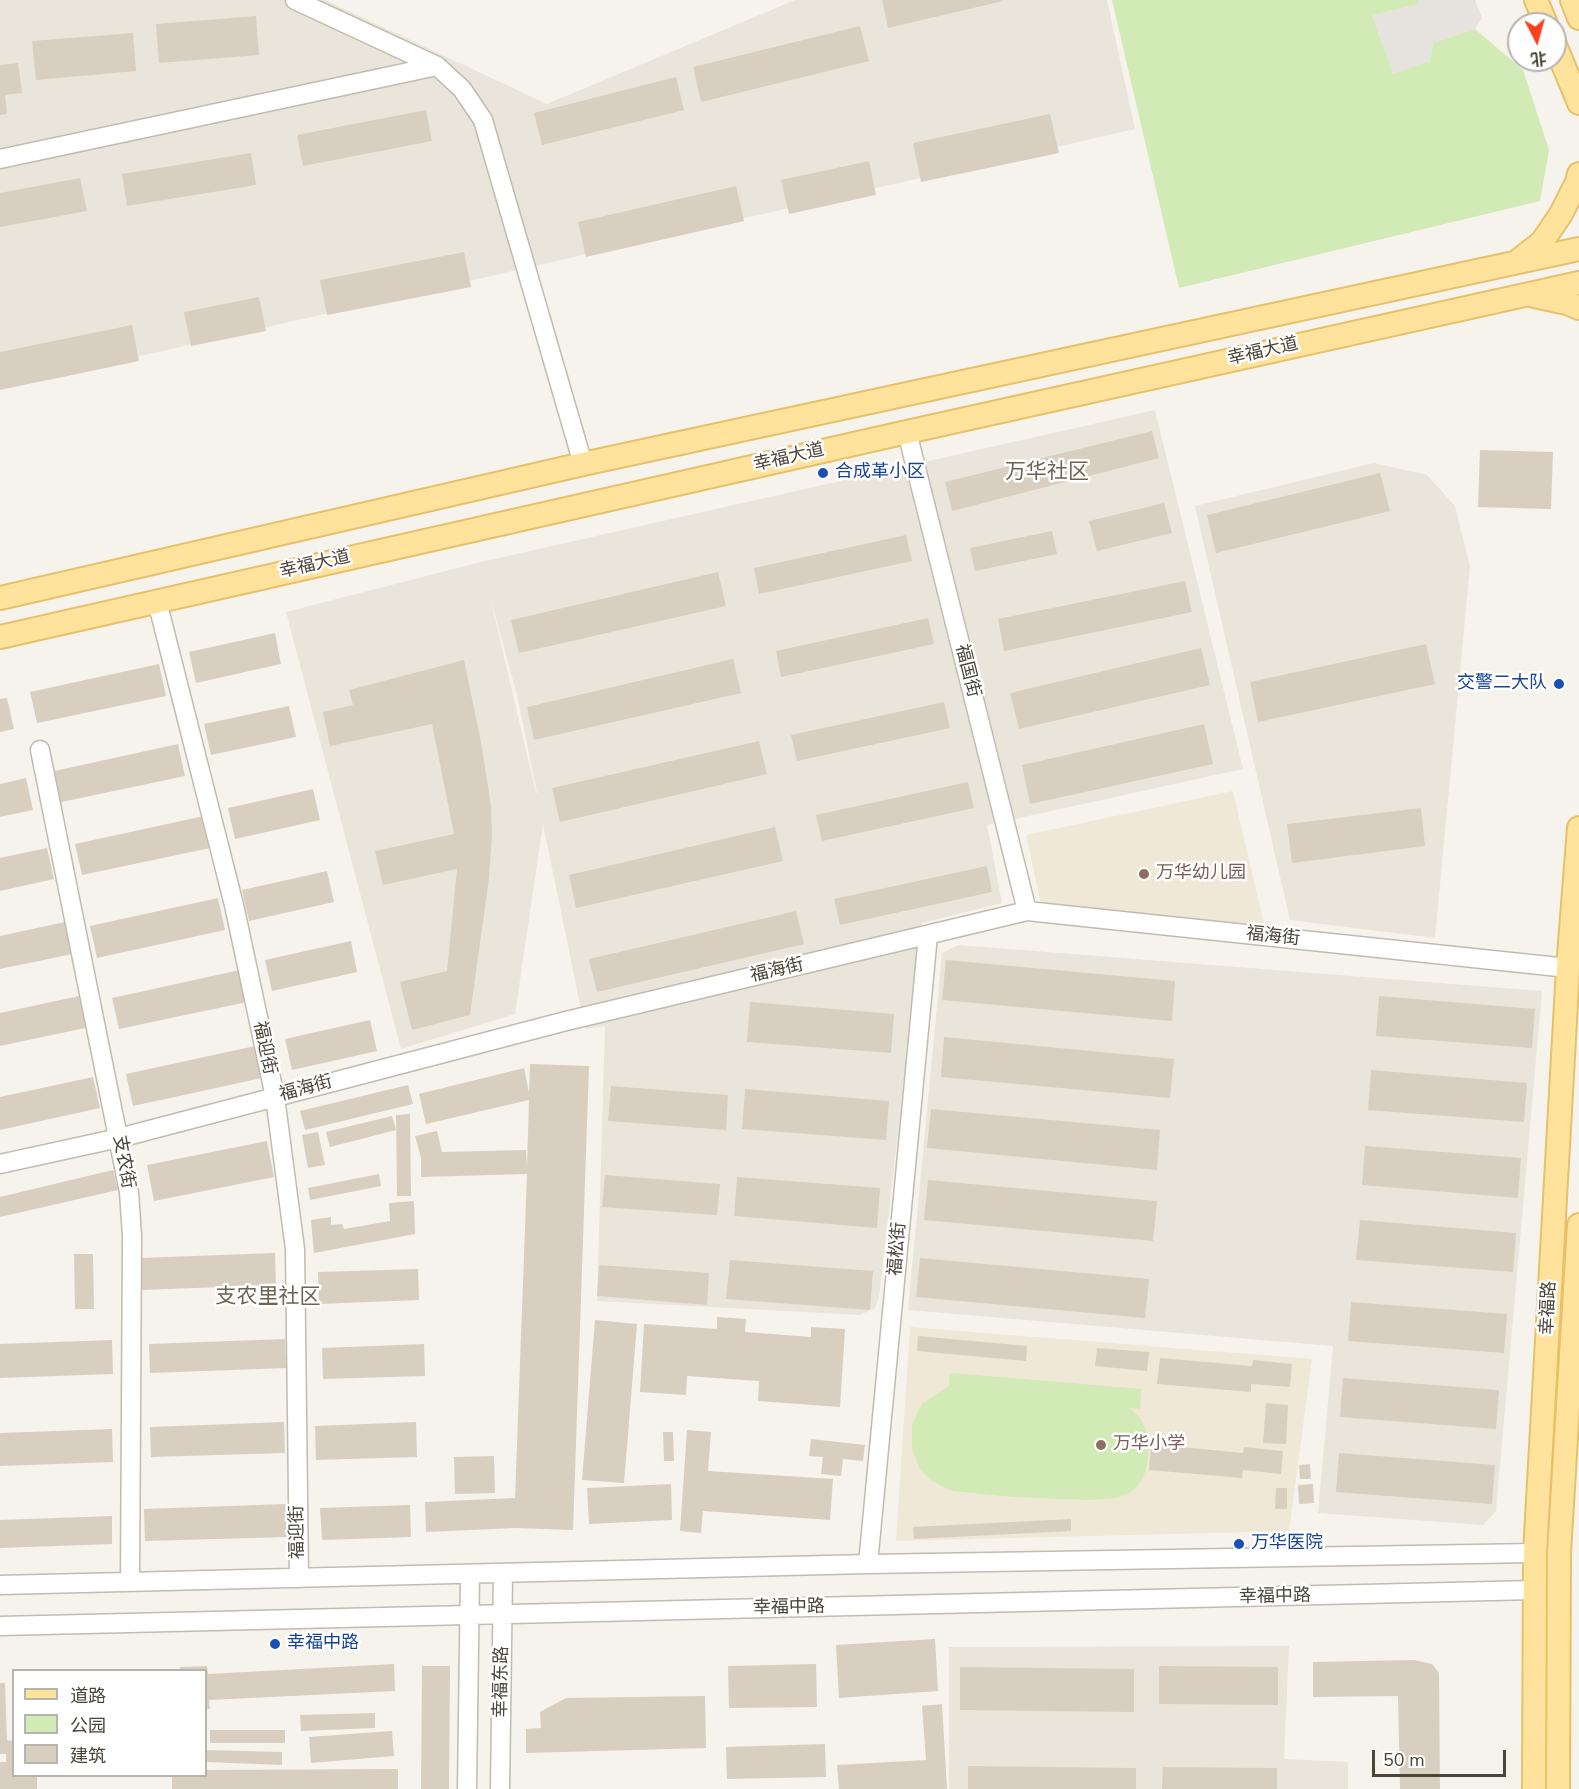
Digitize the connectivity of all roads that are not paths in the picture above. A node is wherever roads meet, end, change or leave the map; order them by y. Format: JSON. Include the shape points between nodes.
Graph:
{"nodes":[{"id":1,"x":294,"y":0,"type":"edge"},
{"id":2,"x":1572,"y":0,"type":"edge"},
{"id":3,"x":1579,"y":18,"type":"edge"},
{"id":4,"x":437,"y":66,"type":"junction"},
{"id":5,"x":1566,"y":72,"type":"edge"},
{"id":6,"x":1579,"y":103,"type":"edge"},
{"id":7,"x":0,"y":159,"type":"edge"},
{"id":8,"x":1579,"y":174,"type":"edge"},
{"id":9,"x":1579,"y":249,"type":"edge"},
{"id":10,"x":1515,"y":263,"type":"junction"},
{"id":11,"x":1579,"y":283,"type":"edge"},
{"id":12,"x":1524,"y":294,"type":"junction"},
{"id":13,"x":1579,"y":308,"type":"edge"},
{"id":14,"x":907,"y":432,"type":"junction"},
{"id":15,"x":583,"y":464,"type":"junction"},
{"id":16,"x":0,"y":598,"type":"edge"},
{"id":17,"x":157,"y":601,"type":"junction"},
{"id":18,"x":0,"y":637,"type":"edge"},
{"id":19,"x":40,"y":750,"type":"dead end"},
{"id":20,"x":1579,"y":828,"type":"edge"},
{"id":21,"x":1028,"y":911,"type":"junction"},
{"id":22,"x":928,"y":935,"type":"junction"},
{"id":23,"x":1568,"y":968,"type":"junction"},
{"id":24,"x":274,"y":1097,"type":"junction"},
{"id":25,"x":119,"y":1138,"type":"junction"},
{"id":26,"x":0,"y":1164,"type":"edge"},
{"id":27,"x":1579,"y":1225,"type":"edge"},
{"id":28,"x":1535,"y":1553,"type":"junction"},
{"id":29,"x":1569,"y":1553,"type":"edge"},
{"id":30,"x":868,"y":1564,"type":"junction"},
{"id":31,"x":503,"y":1574,"type":"junction"},
{"id":32,"x":470,"y":1575,"type":"junction"},
{"id":33,"x":299,"y":1578,"type":"junction"},
{"id":34,"x":130,"y":1582,"type":"junction"},
{"id":35,"x":0,"y":1585,"type":"edge"},
{"id":36,"x":1569,"y":1589,"type":"edge"},
{"id":37,"x":1534,"y":1590,"type":"junction"},
{"id":38,"x":503,"y":1614,"type":"junction"},
{"id":39,"x":469,"y":1615,"type":"junction"},
{"id":40,"x":0,"y":1626,"type":"edge"},
{"id":41,"x":467,"y":1789,"type":"edge"},
{"id":42,"x":500,"y":1789,"type":"edge"},
{"id":43,"x":1534,"y":1789,"type":"edge"},
{"id":44,"x":1558,"y":1789,"type":"edge"}],
"edges":[{"from":1,"to":4,"type":"street"},
{"from":2,"to":3,"type":"main road"},
{"from":4,"to":7,"type":"street"},
{"from":4,"to":15,"type":"street","via":[[462,89],[483,120]]},
{"from":5,"to":6,"type":"main road"},
{"from":8,"to":10,"type":"main road","via":[[1561,214],[1542,242]]},
{"from":9,"to":10,"type":"main road","name":"幸福大道"},
{"from":10,"to":15,"type":"main road","name":"幸福大道"},
{"from":11,"to":12,"type":"main road","name":"幸福大道"},
{"from":12,"to":13,"type":"main road"},
{"from":12,"to":14,"type":"main road","name":"幸福大道"},
{"from":14,"to":17,"type":"main road","name":"幸福大道"},
{"from":14,"to":21,"type":"street","name":"福国街"},
{"from":15,"to":16,"type":"main road","name":"幸福大道"},
{"from":17,"to":18,"type":"main road","name":"幸福大道"},
{"from":17,"to":24,"type":"street","name":"福迎街","via":[[234,905]]},
{"from":19,"to":25,"type":"street","name":"支农街"},
{"from":20,"to":23,"type":"main road","name":"幸福路"},
{"from":21,"to":22,"type":"street","name":"福海街"},
{"from":21,"to":23,"type":"street","name":"福海街"},
{"from":22,"to":24,"type":"street","name":"福海街","via":[[566,1021]]},
{"from":22,"to":30,"type":"street","name":"福松街"},
{"from":23,"to":28,"type":"main road","name":"幸福路"},
{"from":24,"to":25,"type":"street","name":"福海街"},
{"from":24,"to":33,"type":"street","name":"福迎街","via":[[295,1249]]},
{"from":25,"to":26,"type":"street","name":"福海街"},
{"from":25,"to":34,"type":"street","name":"支农街","via":[[132,1236]]},
{"from":27,"to":29,"type":"main road","name":"幸福路"},
{"from":28,"to":29,"type":"main road"},
{"from":28,"to":30,"type":"street"},
{"from":28,"to":37,"type":"main road","name":"幸福路"},
{"from":29,"to":36,"type":"main road","name":"幸福路"},
{"from":30,"to":31,"type":"street"},
{"from":31,"to":32,"type":"street"},
{"from":31,"to":38,"type":"street","name":"幸福东路"},
{"from":32,"to":33,"type":"street"},
{"from":32,"to":39,"type":"street","name":"幸福东路"},
{"from":33,"to":34,"type":"street"},
{"from":34,"to":35,"type":"street"},
{"from":36,"to":37,"type":"main road","name":"幸福中路"},
{"from":36,"to":44,"type":"main road","name":"幸福路"},
{"from":37,"to":38,"type":"street","name":"幸福中路"},
{"from":37,"to":43,"type":"main road","name":"幸福路"},
{"from":38,"to":39,"type":"street","name":"幸福中路"},
{"from":38,"to":42,"type":"street","name":"幸福东路"},
{"from":39,"to":40,"type":"street","name":"幸福中路"},
{"from":39,"to":41,"type":"street","name":"幸福东路"}]}
